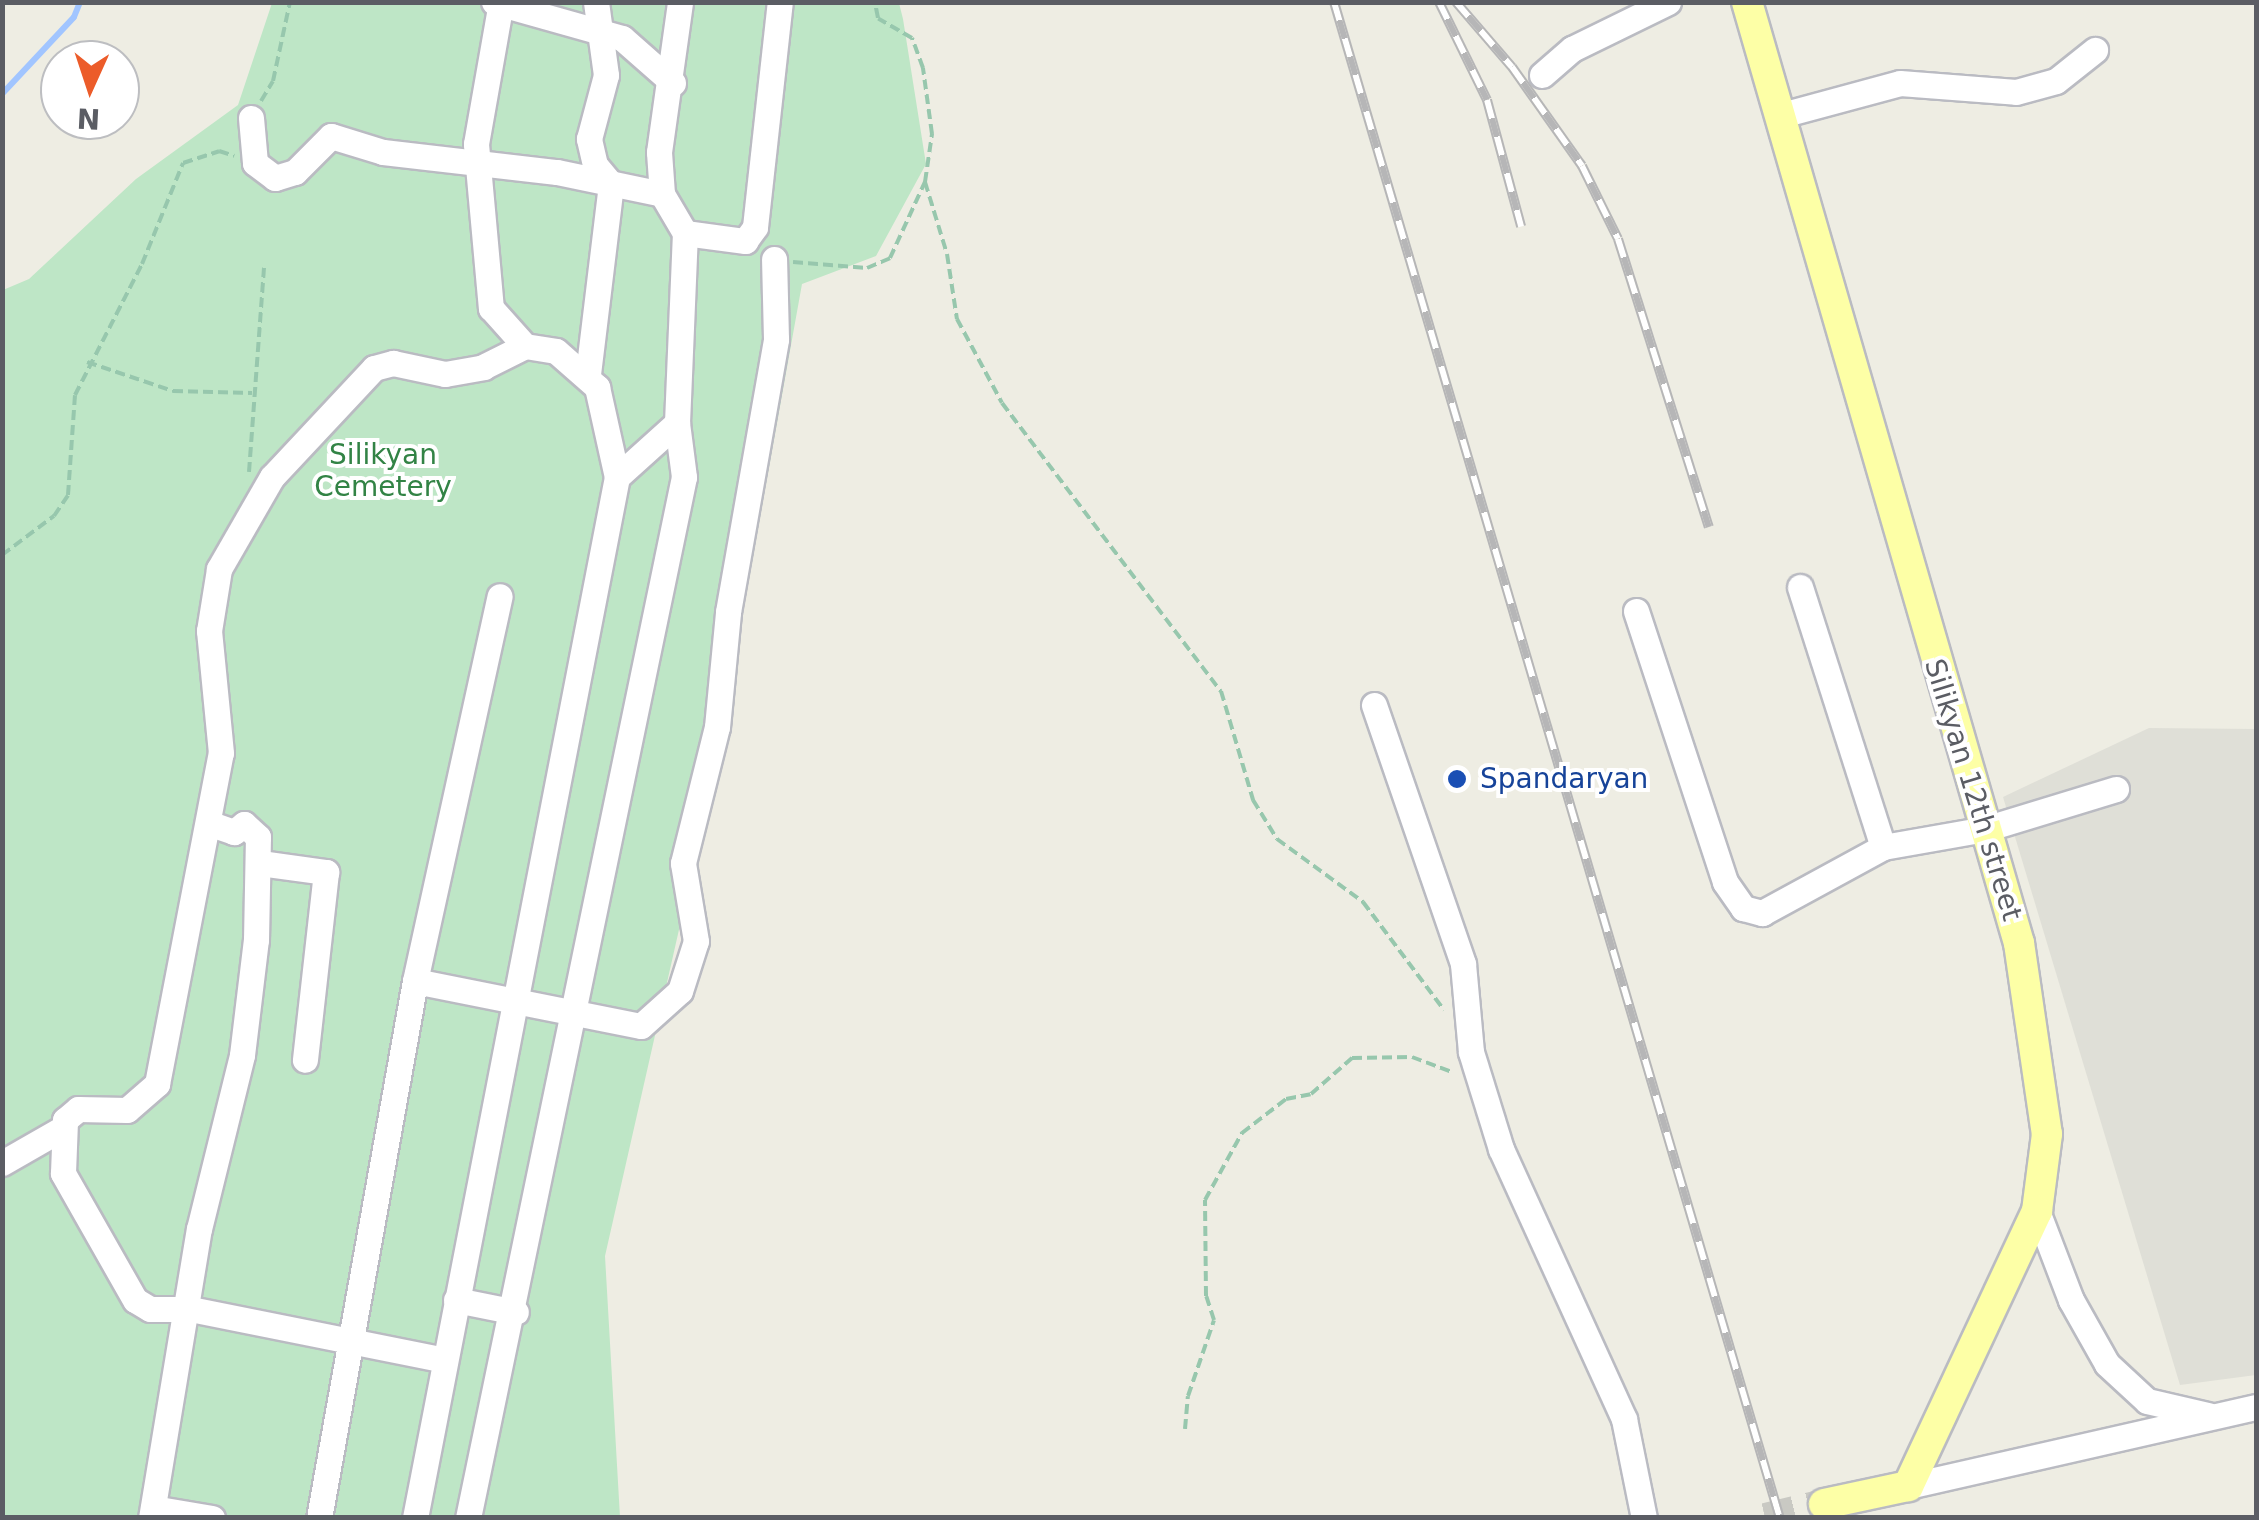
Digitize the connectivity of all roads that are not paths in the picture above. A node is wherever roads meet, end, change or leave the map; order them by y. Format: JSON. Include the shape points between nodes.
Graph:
{"nodes":[{"id":1,"x":596,"y":2,"type":"edge"},
{"id":2,"x":680,"y":2,"type":"edge"},
{"id":3,"x":780,"y":2,"type":"edge"},
{"id":4,"x":1668,"y":2,"type":"edge"},
{"id":5,"x":1746,"y":2,"type":"edge"},
{"id":6,"x":499,"y":3,"type":"edge"},
{"id":7,"x":601,"y":31,"type":"junction"},
{"id":8,"x":2095,"y":50,"type":"dead end"},
{"id":9,"x":1542,"y":75,"type":"dead end"},
{"id":10,"x":672,"y":83,"type":"junction"},
{"id":11,"x":1778,"y":116,"type":"junction"},
{"id":12,"x":251,"y":118,"type":"road end"},
{"id":13,"x":481,"y":165,"type":"junction"},
{"id":14,"x":611,"y":184,"type":"junction"},
{"id":15,"x":662,"y":194,"type":"junction"},
{"id":16,"x":685,"y":233,"type":"junction"},
{"id":17,"x":774,"y":259,"type":"road end"},
{"id":18,"x":525,"y":346,"type":"junction"},
{"id":19,"x":588,"y":374,"type":"junction"},
{"id":20,"x":676,"y":423,"type":"junction"},
{"id":21,"x":617,"y":477,"type":"junction"},
{"id":22,"x":1800,"y":588,"type":"dead end"},
{"id":23,"x":500,"y":596,"type":"dead end"},
{"id":24,"x":1636,"y":610,"type":"dead end"},
{"id":25,"x":1374,"y":704,"type":"dead end"},
{"id":26,"x":2116,"y":789,"type":"dead end"},
{"id":27,"x":210,"y":824,"type":"junction"},
{"id":28,"x":1985,"y":829,"type":"junction"},
{"id":29,"x":1884,"y":847,"type":"junction"},
{"id":30,"x":260,"y":863,"type":"junction"},
{"id":31,"x":415,"y":981,"type":"junction"},
{"id":32,"x":513,"y":1001,"type":"junction"},
{"id":33,"x":571,"y":1012,"type":"junction"},
{"id":34,"x":305,"y":1060,"type":"dead end"},
{"id":35,"x":63,"y":1128,"type":"junction"},
{"id":36,"x":2,"y":1163,"type":"edge"},
{"id":37,"x":2036,"y":1210,"type":"junction"},
{"id":38,"x":456,"y":1300,"type":"junction"},
{"id":39,"x":189,"y":1309,"type":"junction"},
{"id":40,"x":516,"y":1312,"type":"junction"},
{"id":41,"x":350,"y":1342,"type":"junction"},
{"id":42,"x":444,"y":1360,"type":"junction"},
{"id":43,"x":2256,"y":1407,"type":"edge"},
{"id":44,"x":2213,"y":1416,"type":"junction"},
{"id":45,"x":1908,"y":1486,"type":"junction"},
{"id":46,"x":1824,"y":1504,"type":"tunnel mouth"},
{"id":47,"x":152,"y":1513,"type":"edge"},
{"id":48,"x":212,"y":1518,"type":"edge"},
{"id":49,"x":319,"y":1518,"type":"edge"},
{"id":50,"x":415,"y":1518,"type":"edge"},
{"id":51,"x":468,"y":1518,"type":"edge"},
{"id":52,"x":1644,"y":1518,"type":"edge"}],
"edges":[{"from":1,"to":7,"type":"lane"},
{"from":2,"to":10,"type":"lane"},
{"from":3,"to":16,"type":"lane","via":[[755,227],[745,240]]},
{"from":4,"to":9,"type":"lane","via":[[1572,49]]},
{"from":5,"to":11,"type":"main road","name":"Silikyan 12th street"},
{"from":6,"to":7,"type":"lane"},
{"from":6,"to":13,"type":"lane","via":[[476,144]]},
{"from":7,"to":10,"type":"lane","via":[[622,38]]},
{"from":7,"to":14,"type":"lane","via":[[606,75],[589,139],[595,165]]},
{"from":8,"to":11,"type":"lane","via":[[2056,80],[2016,92],[1900,83]]},
{"from":10,"to":15,"type":"lane","via":[[658,152]]},
{"from":11,"to":28,"type":"main road","name":"Silikyan 12th street"},
{"from":12,"to":13,"type":"lane","via":[[255,163],[274,178],[296,172],[331,136],[383,152]]},
{"from":13,"to":14,"type":"lane"},
{"from":13,"to":18,"type":"lane","via":[[491,308]]},
{"from":14,"to":15,"type":"lane"},
{"from":14,"to":19,"type":"lane"},
{"from":15,"to":16,"type":"lane"},
{"from":16,"to":20,"type":"lane"},
{"from":17,"to":33,"type":"lane","via":[[776,338],[728,612],[717,727],[683,862],[696,942],[680,991],[641,1026]]},
{"from":18,"to":19,"type":"lane","via":[[556,350]]},
{"from":18,"to":27,"type":"lane","via":[[483,367],[445,374],[394,363],[374,368],[272,477],[218,569],[209,630],[221,753]]},
{"from":19,"to":21,"type":"lane"},
{"from":20,"to":21,"type":"lane"},
{"from":20,"to":33,"type":"lane","via":[[684,477]]},
{"from":21,"to":32,"type":"lane"},
{"from":22,"to":29,"type":"lane"},
{"from":23,"to":31,"type":"lane"},
{"from":24,"to":29,"type":"lane","via":[[1726,882],[1743,908],[1762,914]]},
{"from":25,"to":52,"type":"lane","via":[[1463,964],[1470,1052],[1500,1149],[1624,1419]]},
{"from":26,"to":28,"type":"lane"},
{"from":27,"to":30,"type":"lane","via":[[234,832],[244,824],[254,827]]},
{"from":27,"to":35,"type":"lane","via":[[157,1084],[127,1110],[78,1109]]},
{"from":28,"to":29,"type":"lane"},
{"from":28,"to":37,"type":"main road","name":"Silikyan 12th street","via":[[2019,942],[2047,1134]]},
{"from":30,"to":34,"type":"lane","via":[[326,872]]},
{"from":30,"to":39,"type":"lane","via":[[242,1056],[200,1228]]},
{"from":31,"to":32,"type":"lane"},
{"from":31,"to":41,"type":"lane"},
{"from":32,"to":33,"type":"lane"},
{"from":32,"to":38,"type":"lane"},
{"from":33,"to":40,"type":"lane"},
{"from":35,"to":36,"type":"lane"},
{"from":35,"to":39,"type":"lane","via":[[64,1173],[135,1300],[150,1309]]},
{"from":37,"to":44,"type":"lane","via":[[2071,1300],[2107,1364],[2147,1401]]},
{"from":37,"to":45,"type":"main road","name":"Silikyan 12th street"},
{"from":38,"to":40,"type":"lane"},
{"from":38,"to":42,"type":"lane"},
{"from":39,"to":41,"type":"lane"},
{"from":39,"to":47,"type":"lane"},
{"from":40,"to":51,"type":"lane"},
{"from":41,"to":42,"type":"lane"},
{"from":41,"to":49,"type":"lane"},
{"from":42,"to":50,"type":"lane"},
{"from":43,"to":44,"type":"lane"},
{"from":44,"to":45,"type":"lane"},
{"from":45,"to":46,"type":"main road"},
{"from":47,"to":48,"type":"lane"}]}
